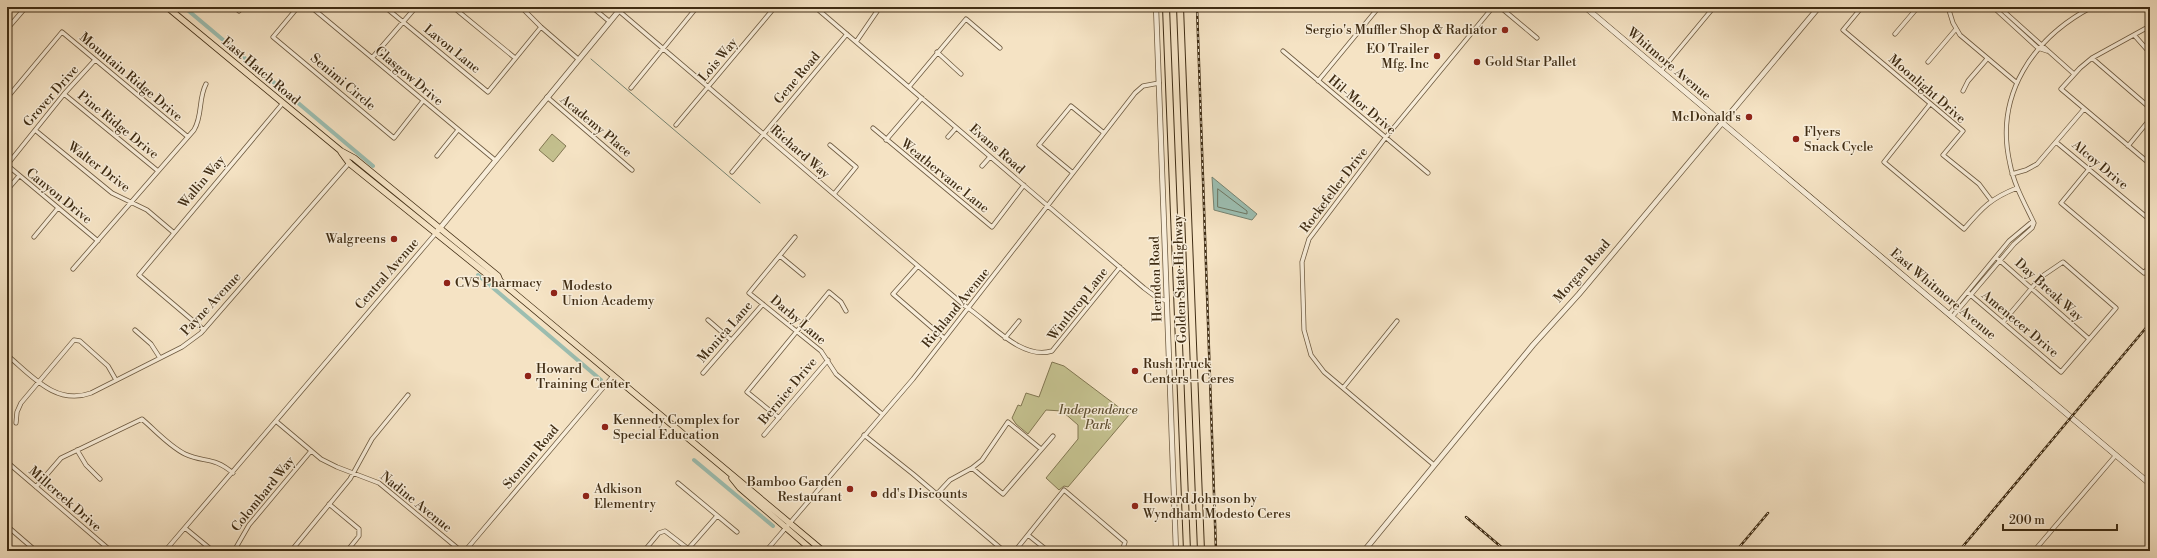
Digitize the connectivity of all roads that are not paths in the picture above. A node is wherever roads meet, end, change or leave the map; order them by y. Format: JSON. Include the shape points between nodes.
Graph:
{"nodes":[{"id":1,"x":26,"y":7,"type":"edge"},
{"id":2,"x":167,"y":7,"type":"edge"},
{"id":3,"x":234,"y":7,"type":"edge"},
{"id":4,"x":242,"y":7,"type":"edge"},
{"id":5,"x":298,"y":7,"type":"edge"},
{"id":6,"x":311,"y":7,"type":"edge"},
{"id":7,"x":385,"y":7,"type":"edge"},
{"id":8,"x":416,"y":7,"type":"edge"},
{"id":9,"x":453,"y":7,"type":"edge"},
{"id":10,"x":521,"y":7,"type":"edge"},
{"id":11,"x":592,"y":7,"type":"edge"},
{"id":12,"x":697,"y":7,"type":"edge"},
{"id":13,"x":775,"y":7,"type":"edge"},
{"id":14,"x":815,"y":7,"type":"edge"},
{"id":15,"x":880,"y":7,"type":"edge"},
{"id":16,"x":1156,"y":7,"type":"edge"},
{"id":17,"x":1166,"y":7,"type":"edge"},
{"id":18,"x":1180,"y":7,"type":"edge"},
{"id":19,"x":1379,"y":7,"type":"edge"},
{"id":20,"x":1494,"y":7,"type":"edge"},
{"id":21,"x":1500,"y":7,"type":"edge"},
{"id":22,"x":1585,"y":7,"type":"edge"},
{"id":23,"x":1714,"y":7,"type":"edge"},
{"id":24,"x":1820,"y":7,"type":"edge"},
{"id":25,"x":1862,"y":7,"type":"edge"},
{"id":26,"x":1918,"y":7,"type":"edge"},
{"id":27,"x":1993,"y":7,"type":"edge"},
{"id":28,"x":1999,"y":7,"type":"edge"},
{"id":29,"x":2092,"y":7,"type":"edge"},
{"id":30,"x":1949,"y":8,"type":"edge"},
{"id":31,"x":621,"y":9,"type":"edge"},
{"id":32,"x":610,"y":22,"type":"junction"},
{"id":33,"x":403,"y":23,"type":"junction"},
{"id":34,"x":2150,"y":26,"type":"edge"},
{"id":35,"x":541,"y":27,"type":"junction"},
{"id":36,"x":7,"y":29,"type":"edge"},
{"id":37,"x":1956,"y":29,"type":"junction"},
{"id":38,"x":847,"y":34,"type":"junction"},
{"id":39,"x":1895,"y":34,"type":"dead end"},
{"id":40,"x":2135,"y":36,"type":"junction"},
{"id":41,"x":1537,"y":38,"type":"dead end"},
{"id":42,"x":856,"y":42,"type":"junction"},
{"id":43,"x":2042,"y":44,"type":"junction"},
{"id":44,"x":1000,"y":48,"type":"dead end"},
{"id":45,"x":2038,"y":48,"type":"junction"},
{"id":46,"x":663,"y":49,"type":"junction"},
{"id":47,"x":1283,"y":51,"type":"dead end"},
{"id":48,"x":937,"y":52,"type":"junction"},
{"id":49,"x":2048,"y":52,"type":"junction"},
{"id":50,"x":2150,"y":53,"type":"edge"},
{"id":51,"x":372,"y":58,"type":"junction"},
{"id":52,"x":515,"y":58,"type":"junction"},
{"id":53,"x":2092,"y":58,"type":"junction"},
{"id":54,"x":578,"y":59,"type":"junction"},
{"id":55,"x":1987,"y":59,"type":"junction"},
{"id":56,"x":95,"y":60,"type":"junction"},
{"id":57,"x":1928,"y":62,"type":"dead end"},
{"id":58,"x":1661,"y":71,"type":"junction"},
{"id":59,"x":961,"y":74,"type":"dead end"},
{"id":60,"x":2074,"y":74,"type":"junction"},
{"id":61,"x":1318,"y":81,"type":"junction"},
{"id":62,"x":1159,"y":83,"type":"junction"},
{"id":63,"x":2018,"y":83,"type":"junction"},
{"id":64,"x":206,"y":84,"type":"dead end"},
{"id":65,"x":909,"y":87,"type":"junction"},
{"id":66,"x":631,"y":88,"type":"dead end"},
{"id":67,"x":708,"y":88,"type":"junction"},
{"id":68,"x":1963,"y":91,"type":"dead end"},
{"id":69,"x":64,"y":94,"type":"junction"},
{"id":70,"x":7,"y":98,"type":"edge"},
{"id":71,"x":547,"y":98,"type":"junction"},
{"id":72,"x":922,"y":98,"type":"junction"},
{"id":73,"x":424,"y":101,"type":"junction"},
{"id":74,"x":283,"y":103,"type":"junction"},
{"id":75,"x":1930,"y":104,"type":"junction"},
{"id":76,"x":2150,"y":108,"type":"edge"},
{"id":77,"x":2084,"y":109,"type":"junction"},
{"id":78,"x":2150,"y":120,"type":"edge"},
{"id":79,"x":1722,"y":122,"type":"junction"},
{"id":80,"x":676,"y":125,"type":"dead end"},
{"id":81,"x":873,"y":128,"type":"dead end"},
{"id":82,"x":956,"y":128,"type":"junction"},
{"id":83,"x":35,"y":130,"type":"junction"},
{"id":84,"x":458,"y":130,"type":"junction"},
{"id":85,"x":1104,"y":133,"type":"junction"},
{"id":86,"x":764,"y":134,"type":"junction"},
{"id":87,"x":188,"y":137,"type":"junction"},
{"id":88,"x":948,"y":137,"type":"dead end"},
{"id":89,"x":1386,"y":138,"type":"junction"},
{"id":90,"x":886,"y":140,"type":"junction"},
{"id":91,"x":2056,"y":142,"type":"junction"},
{"id":92,"x":830,"y":144,"type":"dead end"},
{"id":93,"x":2128,"y":146,"type":"junction"},
{"id":94,"x":341,"y":152,"type":"junction"},
{"id":95,"x":438,"y":156,"type":"dead end"},
{"id":96,"x":990,"y":157,"type":"junction"},
{"id":97,"x":354,"y":158,"type":"junction"},
{"id":98,"x":495,"y":160,"type":"junction"},
{"id":99,"x":349,"y":163,"type":"junction"},
{"id":100,"x":2150,"y":164,"type":"edge"},
{"id":101,"x":7,"y":165,"type":"edge"},
{"id":102,"x":982,"y":166,"type":"dead end"},
{"id":103,"x":2089,"y":169,"type":"junction"},
{"id":104,"x":632,"y":170,"type":"dead end"},
{"id":105,"x":158,"y":171,"type":"junction"},
{"id":106,"x":732,"y":172,"type":"dead end"},
{"id":107,"x":1073,"y":173,"type":"junction"},
{"id":108,"x":1428,"y":173,"type":"dead end"},
{"id":109,"x":2012,"y":174,"type":"junction"},
{"id":110,"x":18,"y":176,"type":"junction"},
{"id":111,"x":1024,"y":185,"type":"junction"},
{"id":112,"x":2017,"y":188,"type":"junction"},
{"id":113,"x":7,"y":190,"type":"edge"},
{"id":114,"x":834,"y":194,"type":"junction"},
{"id":115,"x":1991,"y":200,"type":"junction"},
{"id":116,"x":132,"y":203,"type":"junction"},
{"id":117,"x":1048,"y":206,"type":"junction"},
{"id":118,"x":58,"y":208,"type":"junction"},
{"id":119,"x":2150,"y":220,"type":"edge"},
{"id":120,"x":2033,"y":222,"type":"junction"},
{"id":121,"x":438,"y":231,"type":"junction"},
{"id":122,"x":173,"y":232,"type":"junction"},
{"id":123,"x":34,"y":237,"type":"dead end"},
{"id":124,"x":795,"y":237,"type":"dead end"},
{"id":125,"x":98,"y":241,"type":"junction"},
{"id":126,"x":780,"y":256,"type":"junction"},
{"id":127,"x":1996,"y":257,"type":"junction"},
{"id":128,"x":2000,"y":260,"type":"junction"},
{"id":129,"x":918,"y":266,"type":"junction"},
{"id":130,"x":2150,"y":266,"type":"edge"},
{"id":131,"x":1120,"y":267,"type":"junction"},
{"id":132,"x":73,"y":269,"type":"dead end"},
{"id":133,"x":804,"y":275,"type":"dead end"},
{"id":134,"x":2030,"y":289,"type":"junction"},
{"id":135,"x":1967,"y":292,"type":"junction"},
{"id":136,"x":1971,"y":295,"type":"junction"},
{"id":137,"x":1167,"y":301,"type":"junction"},
{"id":138,"x":763,"y":304,"type":"junction"},
{"id":139,"x":969,"y":308,"type":"junction"},
{"id":140,"x":846,"y":311,"type":"dead end"},
{"id":141,"x":1950,"y":315,"type":"junction"},
{"id":142,"x":708,"y":320,"type":"dead end"},
{"id":143,"x":1019,"y":321,"type":"dead end"},
{"id":144,"x":1397,"y":321,"type":"dead end"},
{"id":145,"x":2003,"y":322,"type":"junction"},
{"id":146,"x":135,"y":330,"type":"dead end"},
{"id":147,"x":204,"y":330,"type":"junction"},
{"id":148,"x":797,"y":331,"type":"junction"},
{"id":149,"x":944,"y":338,"type":"junction"},
{"id":150,"x":1005,"y":338,"type":"junction"},
{"id":151,"x":2089,"y":339,"type":"junction"},
{"id":152,"x":731,"y":340,"type":"junction"},
{"id":153,"x":7,"y":355,"type":"edge"},
{"id":154,"x":160,"y":358,"type":"junction"},
{"id":155,"x":828,"y":360,"type":"junction"},
{"id":156,"x":703,"y":373,"type":"dead end"},
{"id":157,"x":613,"y":376,"type":"junction"},
{"id":158,"x":116,"y":380,"type":"junction"},
{"id":159,"x":39,"y":382,"type":"junction"},
{"id":160,"x":1343,"y":388,"type":"junction"},
{"id":161,"x":408,"y":395,"type":"dead end"},
{"id":162,"x":882,"y":414,"type":"junction"},
{"id":163,"x":779,"y":418,"type":"junction"},
{"id":164,"x":16,"y":422,"type":"dead end"},
{"id":165,"x":277,"y":422,"type":"junction"},
{"id":166,"x":764,"y":435,"type":"dead end"},
{"id":167,"x":864,"y":436,"type":"junction"},
{"id":168,"x":1053,"y":436,"type":"dead end"},
{"id":169,"x":1041,"y":449,"type":"junction"},
{"id":170,"x":77,"y":450,"type":"junction"},
{"id":171,"x":311,"y":451,"type":"junction"},
{"id":172,"x":2116,"y":455,"type":"junction"},
{"id":173,"x":7,"y":462,"type":"edge"},
{"id":174,"x":1434,"y":465,"type":"junction"},
{"id":175,"x":972,"y":468,"type":"junction"},
{"id":176,"x":233,"y":473,"type":"junction"},
{"id":177,"x":354,"y":473,"type":"junction"},
{"id":178,"x":100,"y":478,"type":"dead end"},
{"id":179,"x":678,"y":483,"type":"dead end"},
{"id":180,"x":2150,"y":484,"type":"edge"},
{"id":181,"x":36,"y":487,"type":"junction"},
{"id":182,"x":937,"y":494,"type":"junction"},
{"id":183,"x":329,"y":504,"type":"junction"},
{"id":184,"x":717,"y":516,"type":"junction"},
{"id":185,"x":788,"y":525,"type":"junction"},
{"id":186,"x":7,"y":526,"type":"edge"},
{"id":187,"x":185,"y":528,"type":"junction"},
{"id":188,"x":737,"y":532,"type":"dead end"},
{"id":189,"x":1028,"y":535,"type":"junction"},
{"id":190,"x":105,"y":546,"type":"junction"},
{"id":191,"x":689,"y":550,"type":"edge"},
{"id":192,"x":36,"y":551,"type":"edge"},
{"id":193,"x":100,"y":551,"type":"edge"},
{"id":194,"x":111,"y":551,"type":"edge"},
{"id":195,"x":165,"y":551,"type":"edge"},
{"id":196,"x":213,"y":551,"type":"edge"},
{"id":197,"x":234,"y":551,"type":"edge"},
{"id":198,"x":291,"y":551,"type":"edge"},
{"id":199,"x":347,"y":551,"type":"edge"},
{"id":200,"x":461,"y":551,"type":"edge"},
{"id":201,"x":465,"y":551,"type":"edge"},
{"id":202,"x":644,"y":551,"type":"edge"},
{"id":203,"x":766,"y":551,"type":"edge"},
{"id":204,"x":813,"y":551,"type":"edge"},
{"id":205,"x":824,"y":551,"type":"edge"},
{"id":206,"x":1004,"y":551,"type":"edge"},
{"id":207,"x":1015,"y":551,"type":"edge"},
{"id":208,"x":1048,"y":551,"type":"edge"},
{"id":209,"x":1122,"y":551,"type":"edge"},
{"id":210,"x":1176,"y":551,"type":"edge"},
{"id":211,"x":1187,"y":551,"type":"edge"},
{"id":212,"x":1201,"y":551,"type":"edge"},
{"id":213,"x":1364,"y":551,"type":"edge"},
{"id":214,"x":2034,"y":551,"type":"edge"}],
"edges":[{"from":1,"to":36,"type":"street"},
{"from":2,"to":74,"type":"main road","name":"East Hatch Road"},
{"from":3,"to":4,"type":"street","via":[[239,11]]},
{"from":5,"to":73,"type":"street","name":"Senimi Circle","via":[[273,37],[394,138]]},
{"from":6,"to":51,"type":"street","name":"Glasgow Drive"},
{"from":7,"to":33,"type":"street","name":"Lavon Lane"},
{"from":8,"to":33,"type":"street"},
{"from":9,"to":52,"type":"street"},
{"from":10,"to":35,"type":"street"},
{"from":11,"to":32,"type":"street"},
{"from":12,"to":46,"type":"street"},
{"from":13,"to":67,"type":"street","name":"Lois Way"},
{"from":14,"to":38,"type":"street","name":"Evans Road"},
{"from":15,"to":42,"type":"street"},
{"from":16,"to":62,"type":"street","name":"Herndon Road"},
{"from":17,"to":211,"type":"highway","name":"Golden State Highway"},
{"from":18,"to":212,"type":"highway","name":"Golden State Highway"},
{"from":19,"to":61,"type":"street"},
{"from":20,"to":89,"type":"street","name":"Rockefeller Drive"},
{"from":21,"to":41,"type":"street"},
{"from":22,"to":58,"type":"main road","name":"Whitmore Avenue"},
{"from":23,"to":58,"type":"street"},
{"from":24,"to":79,"type":"street","name":"Morgan Road"},
{"from":25,"to":75,"type":"street","name":"Moonlight Drive","via":[[1843,30]]},
{"from":26,"to":39,"type":"street"},
{"from":27,"to":45,"type":"street"},
{"from":28,"to":43,"type":"street"},
{"from":29,"to":43,"type":"street","via":[[2065,23]]},
{"from":30,"to":37,"type":"street"},
{"from":31,"to":32,"type":"street","name":"Central Avenue"},
{"from":31,"to":46,"type":"street","name":"Richard Way"},
{"from":32,"to":54,"type":"street","name":"Central Avenue"},
{"from":33,"to":51,"type":"street"},
{"from":33,"to":52,"type":"street","name":"Lavon Lane","via":[[488,92]]},
{"from":34,"to":40,"type":"street"},
{"from":35,"to":52,"type":"street"},
{"from":35,"to":54,"type":"street"},
{"from":37,"to":55,"type":"street","via":[[1965,41]]},
{"from":37,"to":57,"type":"street"},
{"from":38,"to":42,"type":"street","name":"Evans Road"},
{"from":38,"to":86,"type":"street","name":"Gene Road"},
{"from":40,"to":50,"type":"street"},
{"from":40,"to":53,"type":"street"},
{"from":42,"to":65,"type":"street","name":"Evans Road"},
{"from":43,"to":45,"type":"street"},
{"from":43,"to":49,"type":"street"},
{"from":44,"to":48,"type":"street","via":[[966,20]]},
{"from":45,"to":49,"type":"street"},
{"from":45,"to":63,"type":"street"},
{"from":46,"to":66,"type":"street"},
{"from":46,"to":67,"type":"street","name":"Richard Way"},
{"from":47,"to":61,"type":"street","name":"Hil-Mor Drive"},
{"from":48,"to":59,"type":"street"},
{"from":48,"to":65,"type":"street"},
{"from":49,"to":60,"type":"street"},
{"from":51,"to":73,"type":"street","name":"Glasgow Drive"},
{"from":53,"to":60,"type":"street"},
{"from":53,"to":76,"type":"street"},
{"from":54,"to":71,"type":"street","name":"Central Avenue"},
{"from":55,"to":63,"type":"street"},
{"from":55,"to":68,"type":"street"},
{"from":56,"to":69,"type":"street","name":"Grover Drive"},
{"from":56,"to":70,"type":"street","name":"Mountain Ridge Drive","via":[[62,32]]},
{"from":56,"to":87,"type":"street","name":"Mountain Ridge Drive"},
{"from":58,"to":79,"type":"main road","name":"Whitmore Avenue"},
{"from":60,"to":77,"type":"street","via":[[2061,89]]},
{"from":61,"to":89,"type":"street","name":"Hil-Mor Drive"},
{"from":62,"to":85,"type":"street","name":"Richland Avenue","via":[[1140,87]]},
{"from":62,"to":137,"type":"street","name":"Herndon Road"},
{"from":63,"to":109,"type":"street","via":[[2009,106],[2006,130]]},
{"from":64,"to":87,"type":"street","via":[[201,92],[199,119]]},
{"from":65,"to":72,"type":"street","name":"Evans Road"},
{"from":67,"to":80,"type":"street","name":"Lois Way"},
{"from":67,"to":86,"type":"street","name":"Richard Way"},
{"from":69,"to":83,"type":"street","name":"Grover Drive"},
{"from":69,"to":105,"type":"street","name":"Pine Ridge Drive"},
{"from":71,"to":98,"type":"street","name":"Central Avenue"},
{"from":71,"to":104,"type":"street","name":"Academy Place"},
{"from":72,"to":82,"type":"street","name":"Evans Road"},
{"from":72,"to":90,"type":"street"},
{"from":73,"to":84,"type":"street","name":"Glasgow Drive"},
{"from":74,"to":94,"type":"main road","name":"East Hatch Road"},
{"from":74,"to":122,"type":"street","name":"Wallin Way"},
{"from":75,"to":115,"type":"street","name":"Moonlight Drive","via":[[1963,130],[1943,155],[1979,184]]},
{"from":75,"to":115,"type":"street","via":[[1884,162],[1964,229]]},
{"from":77,"to":91,"type":"street"},
{"from":77,"to":93,"type":"street"},
{"from":78,"to":93,"type":"street"},
{"from":79,"to":141,"type":"main road","name":"East Whitmore Avenue"},
{"from":79,"to":174,"type":"street","name":"Morgan Road"},
{"from":81,"to":90,"type":"street","name":"Weathervane Lane"},
{"from":82,"to":88,"type":"street"},
{"from":82,"to":96,"type":"street","name":"Evans Road"},
{"from":83,"to":101,"type":"street","name":"Grover Drive"},
{"from":83,"to":116,"type":"street","name":"Walter Drive","via":[[112,193]]},
{"from":84,"to":95,"type":"street"},
{"from":84,"to":98,"type":"street","name":"Glasgow Drive"},
{"from":85,"to":107,"type":"street","name":"Richland Avenue"},
{"from":85,"to":107,"type":"street","via":[[1071,106],[1039,145]]},
{"from":86,"to":106,"type":"street","name":"Gene Road"},
{"from":86,"to":114,"type":"street","name":"Richard Way"},
{"from":87,"to":105,"type":"street"},
{"from":89,"to":108,"type":"street","name":"Hil-Mor Drive"},
{"from":89,"to":160,"type":"street","name":"Rockefeller Drive","via":[[1316,227],[1304,253],[1302,270],[1306,341],[1319,366]]},
{"from":90,"to":111,"type":"street","name":"Weathervane Lane","via":[[992,227]]},
{"from":91,"to":103,"type":"street","name":"Alcoy Drive"},
{"from":91,"to":109,"type":"street","via":[[2033,166]]},
{"from":92,"to":114,"type":"street","via":[[856,167]]},
{"from":93,"to":100,"type":"street"},
{"from":94,"to":97,"type":"main road","name":"East Hatch Road"},
{"from":94,"to":99,"type":"main road","name":"East Hatch Road"},
{"from":96,"to":102,"type":"street"},
{"from":96,"to":111,"type":"street","name":"Evans Road"},
{"from":97,"to":99,"type":"street","name":"Payne Avenue"},
{"from":97,"to":121,"type":"main road","name":"East Hatch Road"},
{"from":98,"to":121,"type":"street","name":"Central Avenue"},
{"from":99,"to":121,"type":"main road","name":"East Hatch Road"},
{"from":99,"to":147,"type":"street","name":"Payne Avenue"},
{"from":101,"to":110,"type":"street","name":"Canyon Drive"},
{"from":103,"to":119,"type":"street","name":"Alcoy Drive"},
{"from":103,"to":130,"type":"street","via":[[2061,203],[2144,273]]},
{"from":105,"to":116,"type":"street"},
{"from":107,"to":117,"type":"street","name":"Richland Avenue"},
{"from":109,"to":112,"type":"street"},
{"from":110,"to":113,"type":"street"},
{"from":110,"to":118,"type":"street","name":"Canyon Drive"},
{"from":111,"to":117,"type":"street","name":"Evans Road"},
{"from":112,"to":115,"type":"street"},
{"from":112,"to":120,"type":"street"},
{"from":114,"to":129,"type":"street","name":"Richard Way"},
{"from":116,"to":122,"type":"street","name":"Walter Drive","via":[[147,210]]},
{"from":116,"to":125,"type":"street"},
{"from":117,"to":131,"type":"street","name":"Evans Road"},
{"from":117,"to":139,"type":"street","name":"Richland Avenue"},
{"from":118,"to":123,"type":"street"},
{"from":118,"to":125,"type":"street","name":"Canyon Drive"},
{"from":120,"to":127,"type":"street","via":[[2021,230]]},
{"from":120,"to":128,"type":"street","via":[[2032,228]]},
{"from":121,"to":157,"type":"main road","name":"East Hatch Road","via":[[494,280],[500,281]]},
{"from":121,"to":165,"type":"street","name":"Central Avenue"},
{"from":122,"to":147,"type":"street","name":"Wallin Way","via":[[138,275]]},
{"from":124,"to":126,"type":"street"},
{"from":125,"to":132,"type":"street"},
{"from":126,"to":133,"type":"street"},
{"from":126,"to":138,"type":"street","name":"Darby Lane","via":[[749,293]]},
{"from":127,"to":128,"type":"street","name":"Day Break Way"},
{"from":127,"to":135,"type":"street"},
{"from":128,"to":134,"type":"street","name":"Day Break Way"},
{"from":128,"to":136,"type":"street"},
{"from":129,"to":139,"type":"street","name":"Richard Way"},
{"from":129,"to":149,"type":"street","via":[[893,294]]},
{"from":131,"to":137,"type":"street","name":"Evans Road","via":[[1156,298]]},
{"from":131,"to":150,"type":"street","name":"Winthrop Lane","via":[[1052,351],[1036,352]]},
{"from":134,"to":145,"type":"street"},
{"from":134,"to":151,"type":"street","name":"Day Break Way"},
{"from":134,"to":151,"type":"street","via":[[2041,277],[2063,262],[2116,308]]},
{"from":135,"to":136,"type":"street","name":"Amenecer Drive"},
{"from":135,"to":141,"type":"street"},
{"from":136,"to":141,"type":"street"},
{"from":136,"to":145,"type":"street","name":"Amenecer Drive"},
{"from":137,"to":210,"type":"street","name":"Herndon Road"},
{"from":138,"to":148,"type":"street","name":"Darby Lane"},
{"from":138,"to":152,"type":"street","name":"Monica Lane"},
{"from":139,"to":149,"type":"street","name":"Richland Avenue"},
{"from":139,"to":150,"type":"street","name":"Winthrop Lane"},
{"from":140,"to":148,"type":"street","via":[[841,302],[829,292]]},
{"from":141,"to":172,"type":"main road","name":"East Whitmore Avenue"},
{"from":142,"to":152,"type":"street"},
{"from":143,"to":150,"type":"street"},
{"from":144,"to":160,"type":"street"},
{"from":145,"to":151,"type":"street","name":"Amenecer Drive","via":[[2061,372]]},
{"from":146,"to":154,"type":"street","via":[[151,344]]},
{"from":147,"to":154,"type":"street","name":"Payne Avenue","via":[[186,345]]},
{"from":148,"to":155,"type":"street","name":"Darby Lane"},
{"from":148,"to":163,"type":"street","via":[[747,392]]},
{"from":149,"to":162,"type":"street","name":"Richland Avenue"},
{"from":152,"to":156,"type":"street","name":"Monica Lane"},
{"from":153,"to":159,"type":"street","name":"Payne Avenue"},
{"from":154,"to":158,"type":"street","name":"Payne Avenue"},
{"from":155,"to":162,"type":"street","name":"Darby Lane","via":[[836,374]]},
{"from":155,"to":163,"type":"street","name":"Bernice Drive"},
{"from":157,"to":185,"type":"main road","name":"East Hatch Road","via":[[731,476],[740,488]]},
{"from":157,"to":201,"type":"street","name":"Stonum Road"},
{"from":158,"to":159,"type":"street","name":"Payne Avenue","via":[[91,393],[74,397],[56,394]]},
{"from":158,"to":159,"type":"street","via":[[108,366],[80,341],[75,340]]},
{"from":159,"to":164,"type":"street","via":[[21,403]]},
{"from":160,"to":174,"type":"street","name":"Rockefeller Drive"},
{"from":161,"to":177,"type":"street","via":[[370,442]]},
{"from":162,"to":167,"type":"street","name":"Richland Avenue"},
{"from":163,"to":166,"type":"street","name":"Bernice Drive"},
{"from":165,"to":171,"type":"street","name":"Nadine Avenue"},
{"from":165,"to":176,"type":"street","name":"Central Avenue"},
{"from":167,"to":182,"type":"street"},
{"from":167,"to":185,"type":"street","name":"Richland Avenue"},
{"from":168,"to":169,"type":"street"},
{"from":169,"to":175,"type":"street","via":[[1003,494]]},
{"from":169,"to":175,"type":"street","via":[[1008,422],[986,454]]},
{"from":170,"to":176,"type":"street","via":[[142,419],[181,452],[213,460]]},
{"from":170,"to":178,"type":"street","via":[[86,466]]},
{"from":170,"to":181,"type":"street","via":[[57,462]]},
{"from":171,"to":177,"type":"street","name":"Nadine Avenue","via":[[329,463]]},
{"from":171,"to":197,"type":"street","name":"Colombard Way","via":[[249,525]]},
{"from":172,"to":180,"type":"main road","name":"East Whitmore Avenue"},
{"from":172,"to":214,"type":"street"},
{"from":173,"to":181,"type":"street","name":"Millcreek Drive"},
{"from":174,"to":213,"type":"street","name":"Morgan Road"},
{"from":175,"to":182,"type":"street","via":[[954,476]]},
{"from":176,"to":187,"type":"street","name":"Central Avenue"},
{"from":177,"to":183,"type":"street"},
{"from":177,"to":200,"type":"street","name":"Nadine Avenue","via":[[379,483]]},
{"from":179,"to":184,"type":"street"},
{"from":181,"to":190,"type":"street","name":"Millcreek Drive"},
{"from":182,"to":206,"type":"street"},
{"from":183,"to":198,"type":"street"},
{"from":183,"to":199,"type":"street","via":[[359,530],[360,536]]},
{"from":184,"to":188,"type":"street"},
{"from":184,"to":191,"type":"street"},
{"from":185,"to":203,"type":"street","name":"Richland Avenue"},
{"from":185,"to":204,"type":"main road","name":"East Hatch Road"},
{"from":185,"to":205,"type":"main road","name":"East Hatch Road"},
{"from":186,"to":192,"type":"street"},
{"from":187,"to":195,"type":"street","name":"Central Avenue"},
{"from":187,"to":196,"type":"street"},
{"from":189,"to":207,"type":"street"},
{"from":189,"to":208,"type":"street"},
{"from":189,"to":209,"type":"street","via":[[1064,490],[1125,542]]},
{"from":190,"to":193,"type":"street"},
{"from":190,"to":194,"type":"street","name":"Millcreek Drive"},
{"from":191,"to":202,"type":"street","via":[[668,532],[663,531]]}]}
